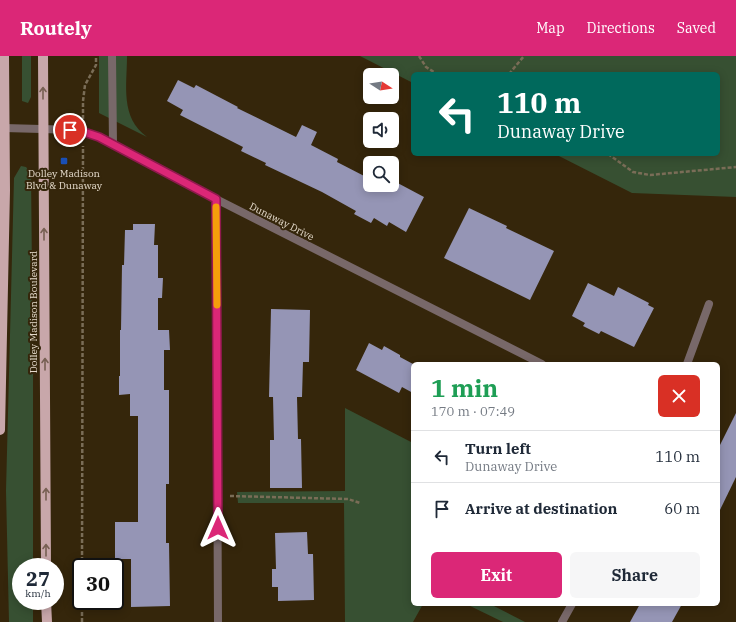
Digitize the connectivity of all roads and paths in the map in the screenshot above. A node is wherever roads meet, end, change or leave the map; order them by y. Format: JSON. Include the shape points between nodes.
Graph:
{"nodes":[{"id":1,"x":4,"y":56,"type":"edge"},
{"id":2,"x":43,"y":56,"type":"edge"},
{"id":3,"x":96,"y":56,"type":"edge"},
{"id":4,"x":112,"y":56,"type":"edge"},
{"id":5,"x":420,"y":56,"type":"edge"},
{"id":6,"x":524,"y":56,"type":"edge"},
{"id":7,"x":434,"y":72,"type":"edge"},
{"id":8,"x":510,"y":72,"type":"edge"},
{"id":9,"x":4,"y":128,"type":"junction"},
{"id":10,"x":44,"y":129,"type":"junction"},
{"id":11,"x":83,"y":131,"type":"junction"},
{"id":12,"x":113,"y":144,"type":"junction"},
{"id":13,"x":611,"y":156,"type":"edge"},
{"id":14,"x":736,"y":167,"type":"edge"},
{"id":15,"x":216,"y":199,"type":"junction"},
{"id":16,"x":709,"y":304,"type":"dead end"},
{"id":17,"x":538,"y":362,"type":"edge"},
{"id":18,"x":688,"y":362,"type":"edge"},
{"id":19,"x":0,"y":430,"type":"edge"},
{"id":20,"x":218,"y":496,"type":"junction"},
{"id":21,"x":360,"y":503,"type":"dead end"},
{"id":22,"x":46,"y":558,"type":"edge"},
{"id":23,"x":82,"y":558,"type":"edge"},
{"id":24,"x":571,"y":606,"type":"edge"},
{"id":25,"x":46,"y":610,"type":"edge"},
{"id":26,"x":82,"y":610,"type":"edge"},
{"id":27,"x":46,"y":622,"type":"edge"},
{"id":28,"x":82,"y":622,"type":"edge"},
{"id":29,"x":218,"y":622,"type":"edge"},
{"id":30,"x":562,"y":622,"type":"edge"}],
"edges":[{"from":1,"to":9,"type":"main road"},
{"from":10,"to":2,"type":"main road","name":"Dolley Madison Boulevard","one_way":true},
{"from":3,"to":11,"type":"path","via":[[96,65],[85,85]]},
{"from":4,"to":12,"type":"street"},
{"from":5,"to":7,"type":"path","via":[[426,67]]},
{"from":6,"to":8,"type":"path"},
{"from":9,"to":10,"type":"street","name":"Dunaway Drive"},
{"from":9,"to":19,"type":"main road","via":[[5,234]]},
{"from":10,"to":11,"type":"street","name":"Dunaway Drive"},
{"from":22,"to":10,"type":"main road","name":"Dolley Madison Boulevard","one_way":true},
{"from":11,"to":12,"type":"street","name":"Dunaway Drive"},
{"from":11,"to":23,"type":"path"},
{"from":12,"to":15,"type":"street","name":"Dunaway Drive"},
{"from":13,"to":14,"type":"path","via":[[633,172],[650,175]]},
{"from":15,"to":17,"type":"street","name":"Dunaway Drive"},
{"from":15,"to":20,"type":"street"},
{"from":16,"to":18,"type":"street"},
{"from":20,"to":21,"type":"path","via":[[348,498]]},
{"from":20,"to":29,"type":"street"},
{"from":24,"to":30,"type":"street"},
{"from":25,"to":27,"type":"main road"},
{"from":26,"to":28,"type":"path"}]}
